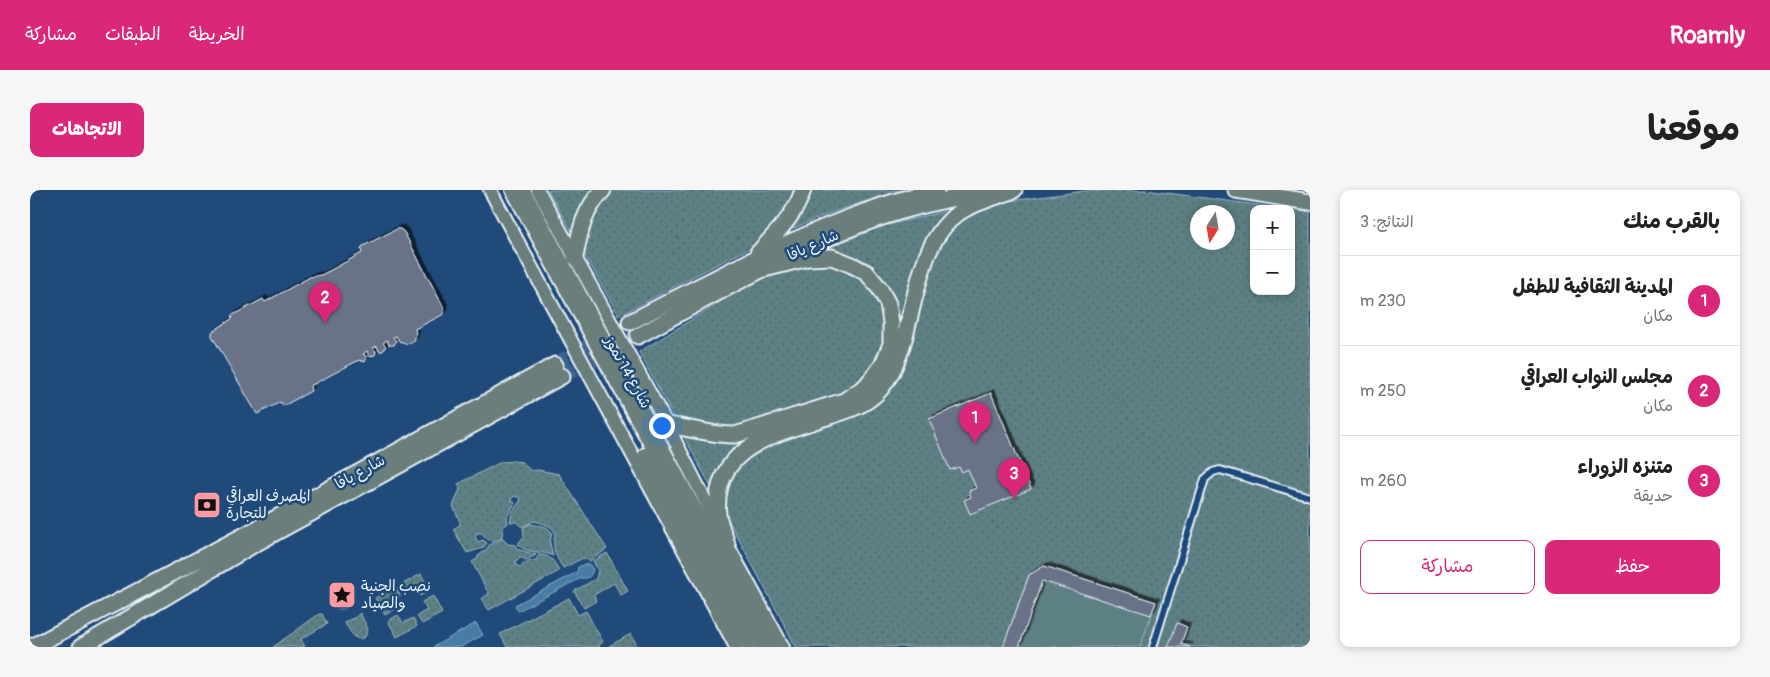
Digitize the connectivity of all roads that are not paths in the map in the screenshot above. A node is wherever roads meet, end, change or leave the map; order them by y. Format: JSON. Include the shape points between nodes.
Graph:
{"nodes":[{"id":1,"x":490,"y":190,"type":"edge"},
{"id":2,"x":503,"y":190,"type":"edge"},
{"id":3,"x":512,"y":190,"type":"edge"},
{"id":4,"x":524,"y":190,"type":"edge"},
{"id":5,"x":538,"y":190,"type":"edge"},
{"id":6,"x":603,"y":190,"type":"edge"},
{"id":7,"x":803,"y":190,"type":"edge"},
{"id":8,"x":936,"y":190,"type":"edge"},
{"id":9,"x":1002,"y":190,"type":"edge"},
{"id":10,"x":1014,"y":190,"type":"edge"},
{"id":11,"x":1236,"y":190,"type":"edge"},
{"id":12,"x":1310,"y":202,"type":"edge"},
{"id":13,"x":575,"y":256,"type":"junction"},
{"id":14,"x":756,"y":264,"type":"junction"},
{"id":15,"x":630,"y":322,"type":"tunnel mouth"},
{"id":16,"x":638,"y":336,"type":"tunnel mouth"},
{"id":17,"x":667,"y":425,"type":"junction"},
{"id":18,"x":1310,"y":497,"type":"edge"},
{"id":19,"x":727,"y":544,"type":"junction"},
{"id":20,"x":32,"y":647,"type":"edge"},
{"id":21,"x":81,"y":647,"type":"edge"},
{"id":22,"x":736,"y":647,"type":"edge"},
{"id":23,"x":748,"y":647,"type":"edge"},
{"id":24,"x":760,"y":647,"type":"edge"},
{"id":25,"x":770,"y":647,"type":"edge"},
{"id":26,"x":783,"y":647,"type":"edge"},
{"id":27,"x":1153,"y":647,"type":"edge"}],
"edges":[{"from":1,"to":22,"type":"main road"},
{"from":2,"to":23,"type":"main road"},
{"from":3,"to":24,"type":"main road","name":"شارع 14 تموز"},
{"from":4,"to":25,"type":"main road","name":"شارع 14 تموز"},
{"from":5,"to":13,"type":"main road"},
{"from":6,"to":13,"type":"highway","via":[[584,216]]},
{"from":7,"to":14,"type":"highway","via":[[798,206]]},
{"from":8,"to":14,"type":"highway","name":"شارع يافا","via":[[878,206],[816,230]]},
{"from":9,"to":14,"type":"highway","name":"شارع يافا","via":[[960,196],[915,208]]},
{"from":10,"to":19,"type":"highway","via":[[964,210],[945,225],[925,263],[890,376],[872,398],[848,410],[764,438],[729,465],[721,479],[717,499]]},
{"from":11,"to":12,"type":"highway"},
{"from":13,"to":17,"type":"main road"},
{"from":14,"to":15,"type":"highway","name":"شارع يافا"},
{"from":14,"to":16,"type":"highway","name":"شارع يافا"},
{"from":14,"to":17,"type":"highway","via":[[832,258],[867,273],[888,304],[891,322],[891,344],[882,366],[866,386],[844,401],[735,435]]},
{"from":17,"to":19,"type":"main road"},
{"from":18,"to":27,"type":"street","via":[[1220,470],[1213,472],[1206,480]]},
{"from":19,"to":26,"type":"main road"},
{"from":20,"to":21,"type":"highway","name":"شارع يافا","via":[[559,370]]}]}
